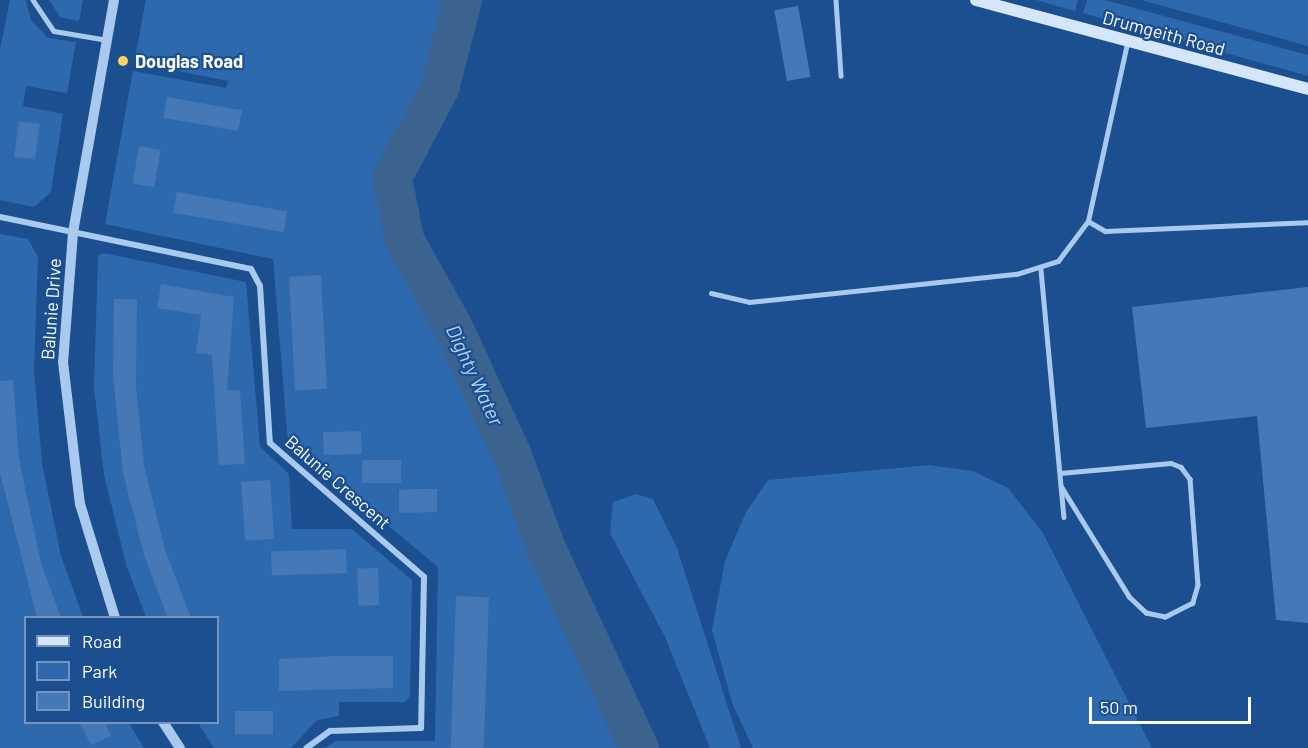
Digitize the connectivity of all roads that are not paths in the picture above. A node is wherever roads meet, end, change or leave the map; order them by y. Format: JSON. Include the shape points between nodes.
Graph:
{"nodes":[{"id":1,"x":33,"y":0,"type":"edge"},
{"id":2,"x":114,"y":0,"type":"edge"},
{"id":3,"x":836,"y":0,"type":"edge"},
{"id":4,"x":976,"y":0,"type":"edge"},
{"id":5,"x":107,"y":40,"type":"junction"},
{"id":6,"x":1127,"y":43,"type":"junction"},
{"id":7,"x":842,"y":76,"type":"dead end"},
{"id":8,"x":1308,"y":89,"type":"edge"},
{"id":9,"x":0,"y":217,"type":"edge"},
{"id":10,"x":1088,"y":221,"type":"junction"},
{"id":11,"x":1308,"y":222,"type":"edge"},
{"id":12,"x":73,"y":233,"type":"junction"},
{"id":13,"x":1041,"y":270,"type":"junction"},
{"id":14,"x":711,"y":293,"type":"dead end"},
{"id":15,"x":1060,"y":473,"type":"junction"},
{"id":16,"x":1061,"y":487,"type":"junction"},
{"id":17,"x":1064,"y":517,"type":"dead end"},
{"id":18,"x":114,"y":616,"type":"edge"},
{"id":19,"x":165,"y":724,"type":"edge"},
{"id":20,"x":180,"y":748,"type":"edge"},
{"id":21,"x":308,"y":748,"type":"edge"}],
"edges":[{"from":1,"to":5,"type":"lane","via":[[54,31]]},
{"from":2,"to":5,"type":"street","name":"Balunie Drive"},
{"from":3,"to":7,"type":"lane"},
{"from":4,"to":6,"type":"main road","name":"Drumgeith Road"},
{"from":5,"to":12,"type":"street","name":"Balunie Drive"},
{"from":6,"to":8,"type":"main road","name":"Drumgeith Road"},
{"from":6,"to":10,"type":"lane"},
{"from":9,"to":12,"type":"street"},
{"from":10,"to":11,"type":"lane","via":[[1105,231]]},
{"from":10,"to":13,"type":"lane","via":[[1071,250]]},
{"from":12,"to":18,"type":"street","name":"Balunie Drive","via":[[64,295],[68,432],[80,504]]},
{"from":12,"to":21,"type":"street","name":"Balunie Crescent","via":[[251,269],[260,286],[270,443],[424,577],[421,728],[330,731]]},
{"from":13,"to":14,"type":"lane","via":[[749,302]]},
{"from":13,"to":15,"type":"lane"},
{"from":15,"to":16,"type":"lane"},
{"from":15,"to":16,"type":"lane","via":[[1171,463],[1181,467],[1190,479],[1198,585],[1193,603],[1165,617],[1146,613],[1129,597]]},
{"from":16,"to":17,"type":"lane"},
{"from":19,"to":20,"type":"street"}]}
